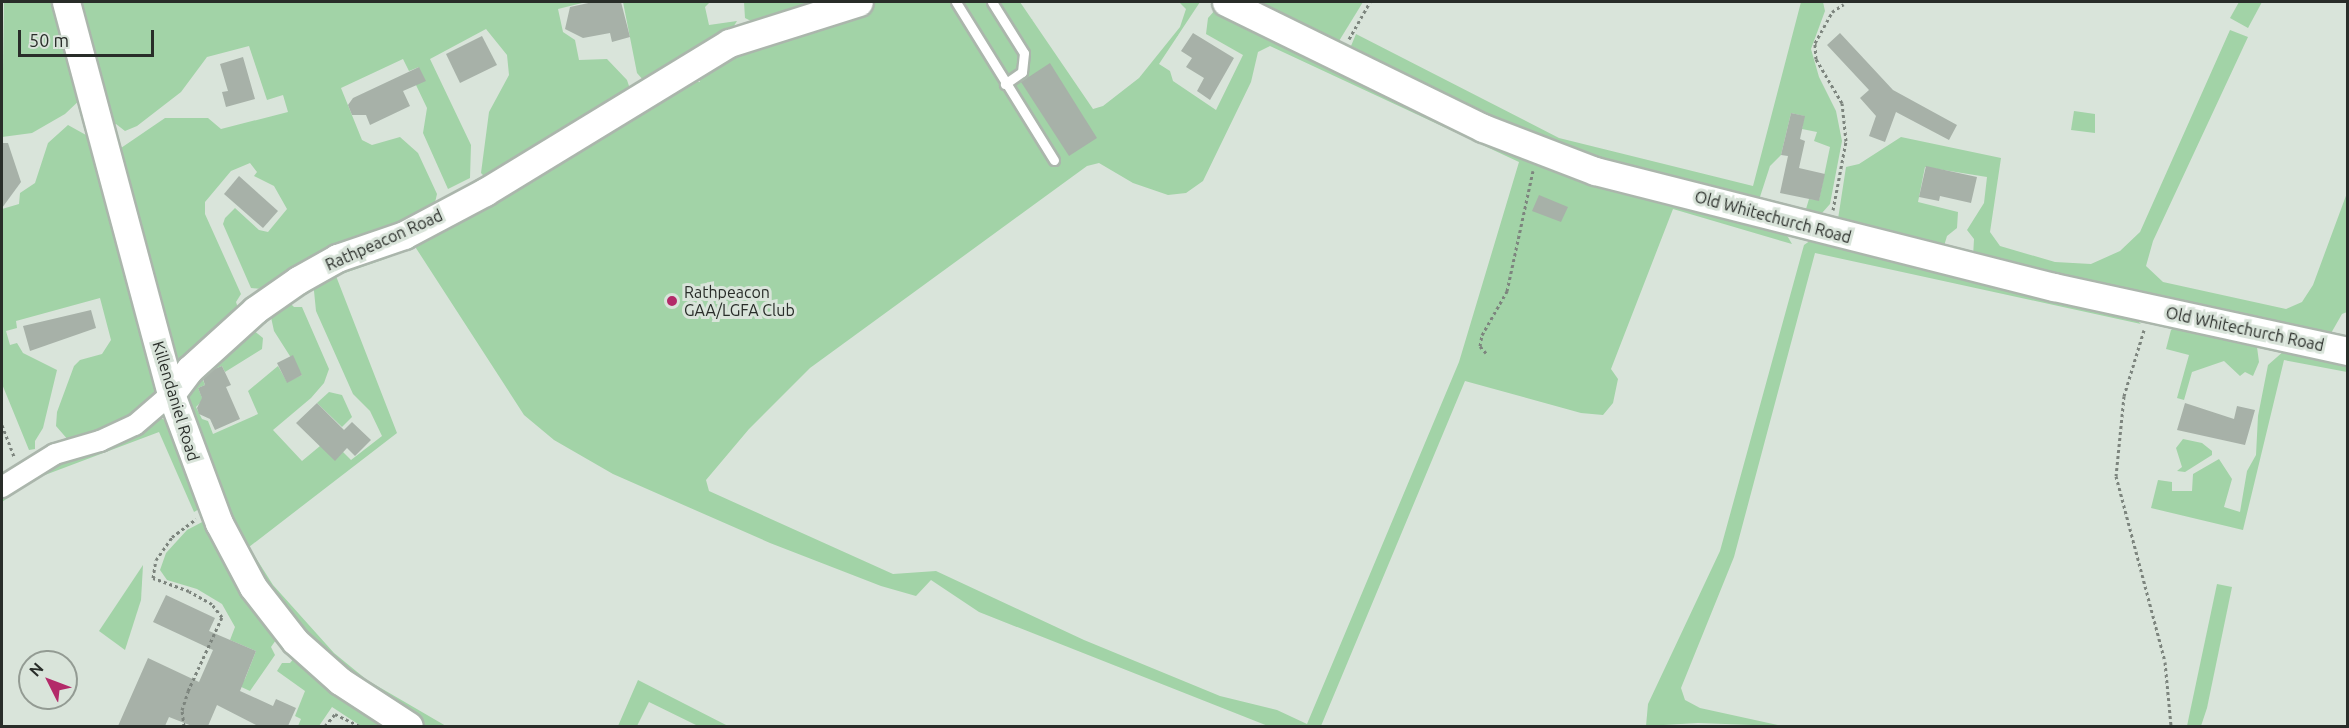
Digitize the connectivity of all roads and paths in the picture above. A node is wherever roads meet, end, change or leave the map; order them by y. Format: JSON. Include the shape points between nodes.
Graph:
{"nodes":[{"id":1,"x":66,"y":2,"type":"edge"},
{"id":2,"x":859,"y":2,"type":"edge"},
{"id":3,"x":969,"y":2,"type":"edge"},
{"id":4,"x":992,"y":2,"type":"edge"},
{"id":5,"x":1226,"y":2,"type":"edge"},
{"id":6,"x":1370,"y":2,"type":"edge"},
{"id":7,"x":1845,"y":4,"type":"dead end"},
{"id":8,"x":957,"y":5,"type":"edge"},
{"id":9,"x":1348,"y":40,"type":"dead end"},
{"id":10,"x":1005,"y":84,"type":"junction"},
{"id":11,"x":1054,"y":160,"type":"dead end"},
{"id":12,"x":1534,"y":168,"type":"dead end"},
{"id":13,"x":1835,"y":203,"type":"dead end"},
{"id":14,"x":2146,"y":325,"type":"dead end"},
{"id":15,"x":2348,"y":351,"type":"edge"},
{"id":16,"x":1486,"y":353,"type":"dead end"},
{"id":17,"x":171,"y":394,"type":"junction"},
{"id":18,"x":2,"y":424,"type":"edge"},
{"id":19,"x":13,"y":453,"type":"dead end"},
{"id":20,"x":2,"y":487,"type":"edge"},
{"id":21,"x":197,"y":518,"type":"dead end"},
{"id":22,"x":184,"y":726,"type":"edge"},
{"id":23,"x":325,"y":726,"type":"edge"},
{"id":24,"x":360,"y":726,"type":"edge"},
{"id":25,"x":410,"y":726,"type":"edge"},
{"id":26,"x":2171,"y":726,"type":"edge"}],
"edges":[{"from":1,"to":17,"type":"street","name":"Killendaniel Road"},
{"from":2,"to":17,"type":"street","name":"Rathpeacon Road","via":[[729,43],[485,192],[404,235],[338,258],[298,280],[255,310],[190,369]]},
{"from":3,"to":8,"type":"lane"},
{"from":4,"to":10,"type":"lane","via":[[1024,53],[1022,72]]},
{"from":5,"to":15,"type":"street","name":"Old Whitechurch Road","via":[[1482,128],[1595,171],[2009,276]]},
{"from":6,"to":9,"type":"path"},
{"from":7,"to":13,"type":"path","via":[[1832,12],[1815,43],[1816,60],[1842,103],[1846,141]]},
{"from":8,"to":10,"type":"lane"},
{"from":10,"to":11,"type":"lane"},
{"from":12,"to":16,"type":"path","via":[[1507,291],[1482,335],[1480,346]]},
{"from":14,"to":26,"type":"path","via":[[2124,396],[2116,476],[2165,662]]},
{"from":17,"to":20,"type":"street","name":"Rathpeacon Road","via":[[150,414],[116,435],[55,454]]},
{"from":17,"to":25,"type":"street","name":"Killendaniel Road","via":[[219,523],[272,614],[331,674]]},
{"from":18,"to":19,"type":"path"},
{"from":21,"to":22,"type":"path","via":[[172,537],[156,560],[153,578],[189,591],[212,604],[222,617],[188,692],[182,710]]},
{"from":23,"to":24,"type":"path","via":[[335,714]]}]}
